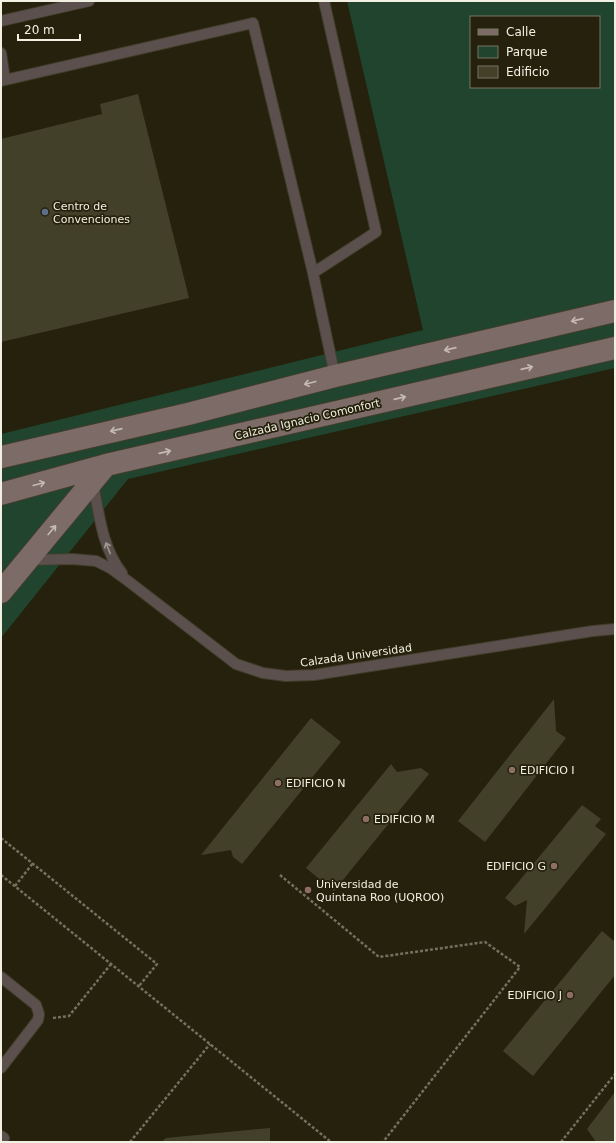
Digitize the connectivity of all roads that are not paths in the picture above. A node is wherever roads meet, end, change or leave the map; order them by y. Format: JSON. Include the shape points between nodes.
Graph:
{"nodes":[{"id":1,"x":89,"y":1,"type":"edge"},
{"id":2,"x":324,"y":1,"type":"edge"},
{"id":3,"x":1,"y":20,"type":"edge"},
{"id":4,"x":1,"y":53,"type":"edge"},
{"id":5,"x":3,"y":80,"type":"edge"},
{"id":6,"x":313,"y":273,"type":"junction"},
{"id":7,"x":615,"y":311,"type":"edge"},
{"id":8,"x":615,"y":348,"type":"edge"},
{"id":9,"x":335,"y":376,"type":"junction"},
{"id":10,"x":1,"y":457,"type":"edge"},
{"id":11,"x":106,"y":465,"type":"junction"},
{"id":12,"x":92,"y":481,"type":"junction"},
{"id":13,"x":1,"y":494,"type":"edge"},
{"id":14,"x":27,"y":560,"type":"junction"},
{"id":15,"x":128,"y":581,"type":"junction"},
{"id":16,"x":1,"y":592,"type":"edge"},
{"id":17,"x":615,"y":629,"type":"edge"},
{"id":18,"x":1,"y":977,"type":"edge"},
{"id":19,"x":3,"y":1062,"type":"edge"},
{"id":20,"x":1,"y":1136,"type":"edge"},
{"id":21,"x":1,"y":1142,"type":"edge"}],
"edges":[{"from":1,"to":3,"type":"lane"},
{"from":2,"to":6,"type":"lane","via":[[376,232]]},
{"from":4,"to":5,"type":"lane"},
{"from":5,"to":6,"type":"lane","via":[[253,23]]},
{"from":6,"to":9,"type":"lane"},
{"from":7,"to":9,"type":"main road","one_way":true},
{"from":11,"to":8,"type":"main road","name":"Calzada Ignacio Comonfort","one_way":true},
{"from":9,"to":10,"type":"main road","one_way":true,"via":[[188,414]]},
{"from":11,"to":12,"type":"main road"},
{"from":13,"to":11,"type":"main road","name":"Calzada Ignacio Comonfort","one_way":true},
{"from":14,"to":12,"type":"main road","one_way":true},
{"from":15,"to":12,"type":"lane","name":"Calzada Universidad","one_way":true,"via":[[114,563],[103,536]]},
{"from":14,"to":15,"type":"lane","name":"Calzada Universidad","via":[[96,561]]},
{"from":14,"to":16,"type":"main road"},
{"from":15,"to":17,"type":"lane","name":"Calzada Universidad","via":[[236,664],[263,673],[286,676],[314,675]]},
{"from":18,"to":19,"type":"lane","via":[[36,1005],[39,1014],[38,1020]]},
{"from":20,"to":21,"type":"lane","via":[[4,1138]]}]}
